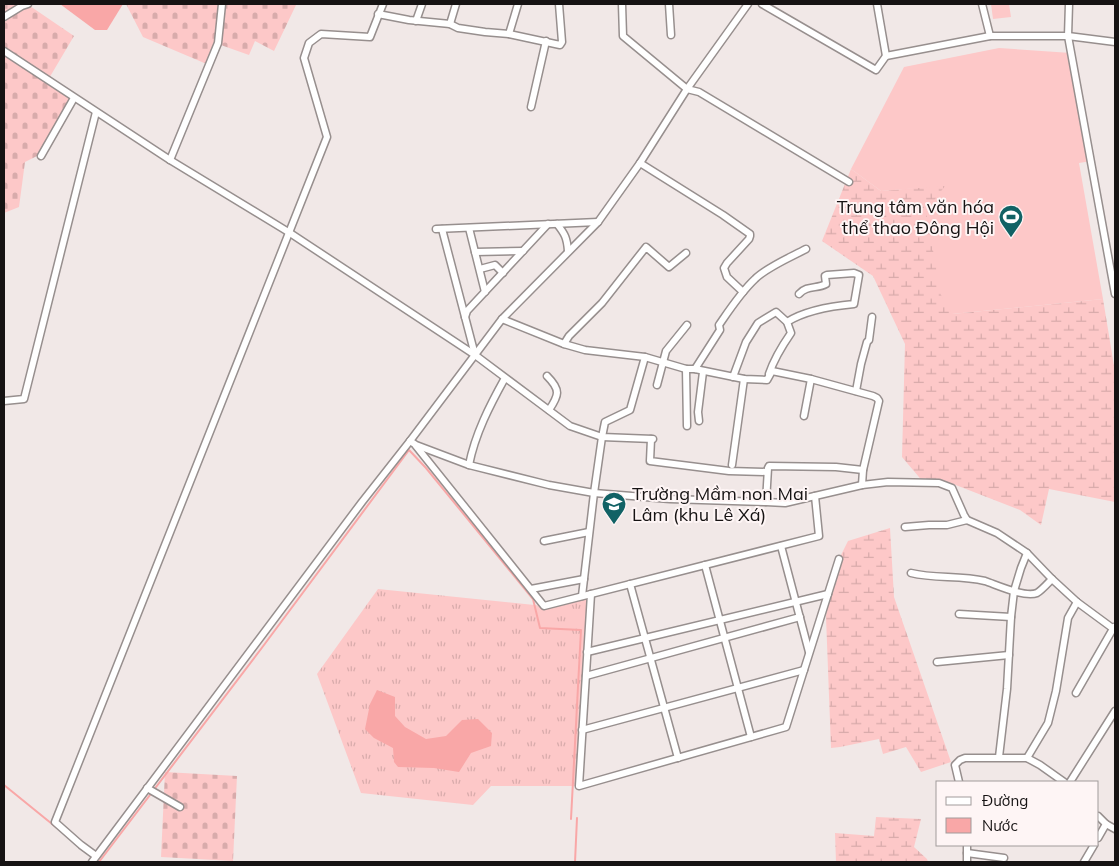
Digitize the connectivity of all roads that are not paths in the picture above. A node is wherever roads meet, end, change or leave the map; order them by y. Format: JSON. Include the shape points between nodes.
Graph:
{"nodes":[{"id":1,"x":28,"y":4,"type":"edge"},
{"id":2,"x":222,"y":4,"type":"edge"},
{"id":3,"x":383,"y":4,"type":"edge"},
{"id":4,"x":422,"y":4,"type":"edge"},
{"id":5,"x":456,"y":4,"type":"edge"},
{"id":6,"x":518,"y":4,"type":"edge"},
{"id":7,"x":559,"y":4,"type":"edge"},
{"id":8,"x":622,"y":4,"type":"edge"},
{"id":9,"x":670,"y":4,"type":"edge"},
{"id":10,"x":748,"y":4,"type":"edge"},
{"id":11,"x":762,"y":4,"type":"edge"},
{"id":12,"x":877,"y":4,"type":"edge"},
{"id":13,"x":982,"y":4,"type":"edge"},
{"id":14,"x":1069,"y":4,"type":"edge"},
{"id":15,"x":378,"y":14,"type":"junction"},
{"id":16,"x":4,"y":17,"type":"edge"},
{"id":17,"x":416,"y":21,"type":"junction"},
{"id":18,"x":450,"y":24,"type":"junction"},
{"id":19,"x":509,"y":34,"type":"junction"},
{"id":20,"x":671,"y":35,"type":"dead end"},
{"id":21,"x":990,"y":36,"type":"junction"},
{"id":22,"x":1068,"y":36,"type":"junction"},
{"id":23,"x":546,"y":41,"type":"junction"},
{"id":24,"x":1115,"y":42,"type":"edge"},
{"id":25,"x":4,"y":51,"type":"edge"},
{"id":26,"x":886,"y":56,"type":"junction"},
{"id":27,"x":687,"y":89,"type":"junction"},
{"id":28,"x":74,"y":98,"type":"junction"},
{"id":29,"x":531,"y":107,"type":"dead end"},
{"id":30,"x":96,"y":112,"type":"junction"},
{"id":31,"x":41,"y":156,"type":"dead end"},
{"id":32,"x":170,"y":160,"type":"junction"},
{"id":33,"x":640,"y":163,"type":"junction"},
{"id":34,"x":849,"y":182,"type":"dead end"},
{"id":35,"x":598,"y":222,"type":"junction"},
{"id":36,"x":548,"y":224,"type":"junction"},
{"id":37,"x":557,"y":224,"type":"junction"},
{"id":38,"x":469,"y":228,"type":"junction"},
{"id":39,"x":290,"y":233,"type":"junction"},
{"id":40,"x":806,"y":249,"type":"dead end"},
{"id":41,"x":523,"y":251,"type":"junction"},
{"id":42,"x":568,"y":251,"type":"junction"},
{"id":43,"x":475,"y":252,"type":"junction"},
{"id":44,"x":496,"y":252,"type":"junction"},
{"id":45,"x":686,"y":253,"type":"dead end"},
{"id":46,"x":495,"y":265,"type":"junction"},
{"id":47,"x":480,"y":269,"type":"junction"},
{"id":48,"x":503,"y":273,"type":"junction"},
{"id":49,"x":1114,"y":282,"type":"edge"},
{"id":50,"x":485,"y":292,"type":"junction"},
{"id":51,"x":744,"y":292,"type":"junction"},
{"id":52,"x":800,"y":294,"type":"dead end"},
{"id":53,"x":1115,"y":294,"type":"edge"},
{"id":54,"x":872,"y":317,"type":"dead end"},
{"id":55,"x":465,"y":318,"type":"junction"},
{"id":56,"x":502,"y":319,"type":"junction"},
{"id":57,"x":786,"y":322,"type":"junction"},
{"id":58,"x":687,"y":325,"type":"dead end"},
{"id":59,"x":564,"y":344,"type":"junction"},
{"id":60,"x":475,"y":355,"type":"junction"},
{"id":61,"x":645,"y":357,"type":"junction"},
{"id":62,"x":663,"y":362,"type":"junction"},
{"id":63,"x":686,"y":369,"type":"junction"},
{"id":64,"x":695,"y":369,"type":"junction"},
{"id":65,"x":703,"y":372,"type":"junction"},
{"id":66,"x":547,"y":376,"type":"dead end"},
{"id":67,"x":733,"y":377,"type":"junction"},
{"id":68,"x":505,"y":378,"type":"junction"},
{"id":69,"x":744,"y":379,"type":"junction"},
{"id":70,"x":810,"y":379,"type":"junction"},
{"id":71,"x":767,"y":380,"type":"junction"},
{"id":72,"x":658,"y":386,"type":"dead end"},
{"id":73,"x":856,"y":391,"type":"junction"},
{"id":74,"x":4,"y":401,"type":"edge"},
{"id":75,"x":549,"y":410,"type":"junction"},
{"id":76,"x":804,"y":416,"type":"dead end"},
{"id":77,"x":699,"y":421,"type":"dead end"},
{"id":78,"x":687,"y":426,"type":"dead end"},
{"id":79,"x":602,"y":437,"type":"junction"},
{"id":80,"x":413,"y":443,"type":"junction"},
{"id":81,"x":470,"y":465,"type":"junction"},
{"id":82,"x":732,"y":465,"type":"dead end"},
{"id":83,"x":863,"y":470,"type":"junction"},
{"id":84,"x":768,"y":472,"type":"junction"},
{"id":85,"x":862,"y":485,"type":"junction"},
{"id":86,"x":594,"y":493,"type":"junction"},
{"id":87,"x":815,"y":496,"type":"junction"},
{"id":88,"x":766,"y":502,"type":"junction"},
{"id":89,"x":968,"y":520,"type":"junction"},
{"id":90,"x":905,"y":527,"type":"dead end"},
{"id":91,"x":589,"y":532,"type":"junction"},
{"id":92,"x":544,"y":541,"type":"dead end"},
{"id":93,"x":781,"y":546,"type":"junction"},
{"id":94,"x":1027,"y":553,"type":"junction"},
{"id":95,"x":839,"y":559,"type":"dead end"},
{"id":96,"x":706,"y":565,"type":"junction"},
{"id":97,"x":911,"y":574,"type":"dead end"},
{"id":98,"x":584,"y":579,"type":"junction"},
{"id":99,"x":1052,"y":579,"type":"junction"},
{"id":100,"x":630,"y":584,"type":"junction"},
{"id":101,"x":531,"y":589,"type":"junction"},
{"id":102,"x":1014,"y":591,"type":"junction"},
{"id":103,"x":591,"y":594,"type":"junction"},
{"id":104,"x":828,"y":594,"type":"junction"},
{"id":105,"x":582,"y":596,"type":"junction"},
{"id":106,"x":796,"y":602,"type":"junction"},
{"id":107,"x":1077,"y":602,"type":"junction"},
{"id":108,"x":959,"y":614,"type":"dead end"},
{"id":109,"x":1011,"y":617,"type":"junction"},
{"id":110,"x":800,"y":618,"type":"junction"},
{"id":111,"x":720,"y":620,"type":"junction"},
{"id":112,"x":1114,"y":628,"type":"edge"},
{"id":113,"x":645,"y":638,"type":"junction"},
{"id":114,"x":725,"y":638,"type":"junction"},
{"id":115,"x":587,"y":652,"type":"junction"},
{"id":116,"x":810,"y":653,"type":"junction"},
{"id":117,"x":1009,"y":655,"type":"junction"},
{"id":118,"x":651,"y":658,"type":"junction"},
{"id":119,"x":938,"y":662,"type":"dead end"},
{"id":120,"x":804,"y":670,"type":"junction"},
{"id":121,"x":586,"y":676,"type":"junction"},
{"id":122,"x":738,"y":688,"type":"junction"},
{"id":123,"x":1076,"y":693,"type":"dead end"},
{"id":124,"x":664,"y":708,"type":"junction"},
{"id":125,"x":1115,"y":711,"type":"edge"},
{"id":126,"x":582,"y":730,"type":"junction"},
{"id":127,"x":751,"y":737,"type":"junction"},
{"id":128,"x":999,"y":757,"type":"junction"},
{"id":129,"x":678,"y":758,"type":"junction"},
{"id":130,"x":1027,"y":758,"type":"junction"},
{"id":131,"x":959,"y":781,"type":"edge"},
{"id":132,"x":1063,"y":781,"type":"edge"},
{"id":133,"x":1071,"y":781,"type":"edge"},
{"id":134,"x":151,"y":790,"type":"junction"},
{"id":135,"x":180,"y":807,"type":"dead end"},
{"id":136,"x":1099,"y":817,"type":"edge"},
{"id":137,"x":1106,"y":824,"type":"junction"},
{"id":138,"x":1115,"y":829,"type":"edge"},
{"id":139,"x":1099,"y":836,"type":"edge"},
{"id":140,"x":967,"y":846,"type":"edge"},
{"id":141,"x":1093,"y":846,"type":"edge"},
{"id":142,"x":967,"y":853,"type":"junction"},
{"id":143,"x":96,"y":856,"type":"junction"},
{"id":144,"x":1004,"y":858,"type":"dead end"},
{"id":145,"x":92,"y":862,"type":"edge"},
{"id":146,"x":967,"y":862,"type":"edge"},
{"id":147,"x":1084,"y":862,"type":"edge"}],
"edges":[{"from":1,"to":16,"type":"street"},
{"from":2,"to":32,"type":"street","via":[[218,43]]},
{"from":3,"to":15,"type":"street"},
{"from":4,"to":17,"type":"street"},
{"from":5,"to":18,"type":"street"},
{"from":6,"to":19,"type":"street"},
{"from":7,"to":23,"type":"street","via":[[562,44]]},
{"from":8,"to":27,"type":"street","via":[[623,36]]},
{"from":9,"to":20,"type":"street"},
{"from":10,"to":27,"type":"street"},
{"from":11,"to":26,"type":"street","via":[[876,70]]},
{"from":12,"to":26,"type":"street"},
{"from":13,"to":21,"type":"street"},
{"from":14,"to":22,"type":"street"},
{"from":15,"to":17,"type":"street"},
{"from":15,"to":39,"type":"street","via":[[370,37],[321,34],[308,42],[304,58],[327,138]]},
{"from":17,"to":18,"type":"street"},
{"from":18,"to":19,"type":"street","via":[[458,28]]},
{"from":19,"to":23,"type":"street"},
{"from":21,"to":22,"type":"street"},
{"from":21,"to":26,"type":"street"},
{"from":22,"to":24,"type":"street"},
{"from":22,"to":49,"type":"street"},
{"from":23,"to":29,"type":"street"},
{"from":25,"to":28,"type":"street"},
{"from":27,"to":33,"type":"street"},
{"from":27,"to":34,"type":"street","via":[[699,92]]},
{"from":28,"to":30,"type":"street"},
{"from":28,"to":31,"type":"street"},
{"from":30,"to":32,"type":"street"},
{"from":30,"to":74,"type":"street","via":[[24,399]]},
{"from":32,"to":39,"type":"street"},
{"from":33,"to":35,"type":"street"},
{"from":33,"to":51,"type":"street","via":[[750,234],[724,268],[727,277]]},
{"from":35,"to":37,"type":"street"},
{"from":35,"to":42,"type":"street"},
{"from":36,"to":37,"type":"street"},
{"from":36,"to":38,"type":"street"},
{"from":36,"to":41,"type":"street"},
{"from":37,"to":42,"type":"street","via":[[567,239]]},
{"from":38,"to":43,"type":"street"},
{"from":38,"to":55,"type":"street","via":[[439,229]]},
{"from":39,"to":60,"type":"street"},
{"from":39,"to":143,"type":"street","via":[[55,822]]},
{"from":40,"to":51,"type":"street","via":[[756,277]]},
{"from":41,"to":44,"type":"street"},
{"from":41,"to":48,"type":"street"},
{"from":42,"to":56,"type":"street"},
{"from":43,"to":44,"type":"street"},
{"from":43,"to":47,"type":"street"},
{"from":44,"to":46,"type":"street"},
{"from":45,"to":59,"type":"street","via":[[669,267],[646,247],[602,304]]},
{"from":46,"to":47,"type":"street"},
{"from":46,"to":48,"type":"street"},
{"from":47,"to":50,"type":"street"},
{"from":48,"to":50,"type":"street"},
{"from":49,"to":53,"type":"street"},
{"from":50,"to":55,"type":"street","via":[[467,311]]},
{"from":51,"to":64,"type":"street","via":[[719,325],[720,330]]},
{"from":52,"to":57,"type":"street","via":[[807,288],[826,284],[828,275],[859,275],[854,304],[816,310]]},
{"from":54,"to":73,"type":"street"},
{"from":55,"to":60,"type":"street"},
{"from":56,"to":59,"type":"street"},
{"from":56,"to":60,"type":"street"},
{"from":57,"to":67,"type":"street","via":[[776,312],[758,323],[746,342]]},
{"from":57,"to":71,"type":"street","via":[[791,333],[771,366]]},
{"from":58,"to":62,"type":"street","via":[[666,351]]},
{"from":59,"to":61,"type":"street","via":[[585,350]]},
{"from":60,"to":68,"type":"street"},
{"from":60,"to":80,"type":"street"},
{"from":61,"to":62,"type":"street"},
{"from":61,"to":79,"type":"street","via":[[630,410],[606,422]]},
{"from":62,"to":63,"type":"street"},
{"from":62,"to":72,"type":"street"},
{"from":63,"to":64,"type":"street"},
{"from":63,"to":78,"type":"street"},
{"from":64,"to":65,"type":"street"},
{"from":65,"to":67,"type":"street"},
{"from":65,"to":77,"type":"street"},
{"from":66,"to":75,"type":"street","via":[[558,391]]},
{"from":67,"to":69,"type":"street"},
{"from":68,"to":75,"type":"street"},
{"from":68,"to":81,"type":"street","via":[[482,425]]},
{"from":69,"to":71,"type":"street"},
{"from":69,"to":82,"type":"street"},
{"from":70,"to":71,"type":"street","via":[[772,371]]},
{"from":70,"to":73,"type":"street"},
{"from":70,"to":76,"type":"street"},
{"from":73,"to":83,"type":"street","via":[[874,396],[879,401]]},
{"from":75,"to":79,"type":"street","via":[[570,426]]},
{"from":79,"to":84,"type":"street","via":[[652,439],[650,461],[729,471]]},
{"from":79,"to":86,"type":"street"},
{"from":80,"to":81,"type":"street"},
{"from":80,"to":101,"type":"street"},
{"from":80,"to":134,"type":"street","via":[[362,502]]},
{"from":81,"to":86,"type":"street"},
{"from":83,"to":84,"type":"street","via":[[769,466]]},
{"from":83,"to":85,"type":"street"},
{"from":84,"to":88,"type":"street"},
{"from":85,"to":87,"type":"street"},
{"from":85,"to":89,"type":"street","via":[[888,482],[944,484],[952,488]]},
{"from":86,"to":88,"type":"street"},
{"from":86,"to":91,"type":"street"},
{"from":87,"to":88,"type":"street","via":[[785,503]]},
{"from":87,"to":93,"type":"street","via":[[819,536]]},
{"from":89,"to":90,"type":"street","via":[[947,525]]},
{"from":89,"to":94,"type":"street"},
{"from":91,"to":92,"type":"street"},
{"from":91,"to":98,"type":"street"},
{"from":93,"to":96,"type":"street"},
{"from":93,"to":106,"type":"street"},
{"from":94,"to":99,"type":"street"},
{"from":94,"to":102,"type":"street"},
{"from":95,"to":104,"type":"street"},
{"from":96,"to":100,"type":"street"},
{"from":96,"to":111,"type":"street"},
{"from":97,"to":102,"type":"street","via":[[966,578]]},
{"from":98,"to":101,"type":"street"},
{"from":98,"to":105,"type":"street"},
{"from":99,"to":102,"type":"street","via":[[1037,593]]},
{"from":99,"to":107,"type":"street"},
{"from":100,"to":103,"type":"street"},
{"from":100,"to":113,"type":"street"},
{"from":101,"to":105,"type":"street","via":[[544,606]]},
{"from":102,"to":109,"type":"street"},
{"from":103,"to":105,"type":"street"},
{"from":103,"to":115,"type":"street"},
{"from":104,"to":106,"type":"street"},
{"from":104,"to":116,"type":"street"},
{"from":106,"to":110,"type":"street"},
{"from":106,"to":111,"type":"street"},
{"from":107,"to":112,"type":"street"},
{"from":107,"to":130,"type":"street","via":[[1068,618],[1048,723]]},
{"from":108,"to":109,"type":"street"},
{"from":109,"to":117,"type":"street"},
{"from":110,"to":114,"type":"street"},
{"from":110,"to":116,"type":"street"},
{"from":111,"to":113,"type":"street"},
{"from":111,"to":114,"type":"street"},
{"from":112,"to":123,"type":"street"},
{"from":113,"to":115,"type":"street"},
{"from":113,"to":118,"type":"street"},
{"from":114,"to":118,"type":"street"},
{"from":114,"to":122,"type":"street"},
{"from":115,"to":121,"type":"street"},
{"from":116,"to":120,"type":"street"},
{"from":117,"to":119,"type":"street"},
{"from":117,"to":128,"type":"street"},
{"from":118,"to":121,"type":"street"},
{"from":118,"to":124,"type":"street"},
{"from":120,"to":122,"type":"street"},
{"from":120,"to":127,"type":"street","via":[[786,727]]},
{"from":121,"to":126,"type":"street"},
{"from":122,"to":124,"type":"street"},
{"from":122,"to":127,"type":"street"},
{"from":124,"to":126,"type":"street"},
{"from":124,"to":129,"type":"street"},
{"from":125,"to":133,"type":"street"},
{"from":126,"to":129,"type":"street","via":[[579,786]]},
{"from":127,"to":129,"type":"street"},
{"from":128,"to":130,"type":"street"},
{"from":128,"to":131,"type":"street","via":[[960,760],[956,765]]},
{"from":130,"to":132,"type":"street"},
{"from":134,"to":135,"type":"street"},
{"from":134,"to":143,"type":"street"},
{"from":136,"to":137,"type":"street"},
{"from":137,"to":138,"type":"street"},
{"from":137,"to":139,"type":"street"},
{"from":140,"to":142,"type":"street"},
{"from":141,"to":147,"type":"street"},
{"from":142,"to":144,"type":"street"},
{"from":142,"to":146,"type":"street"},
{"from":143,"to":145,"type":"street"}]}
